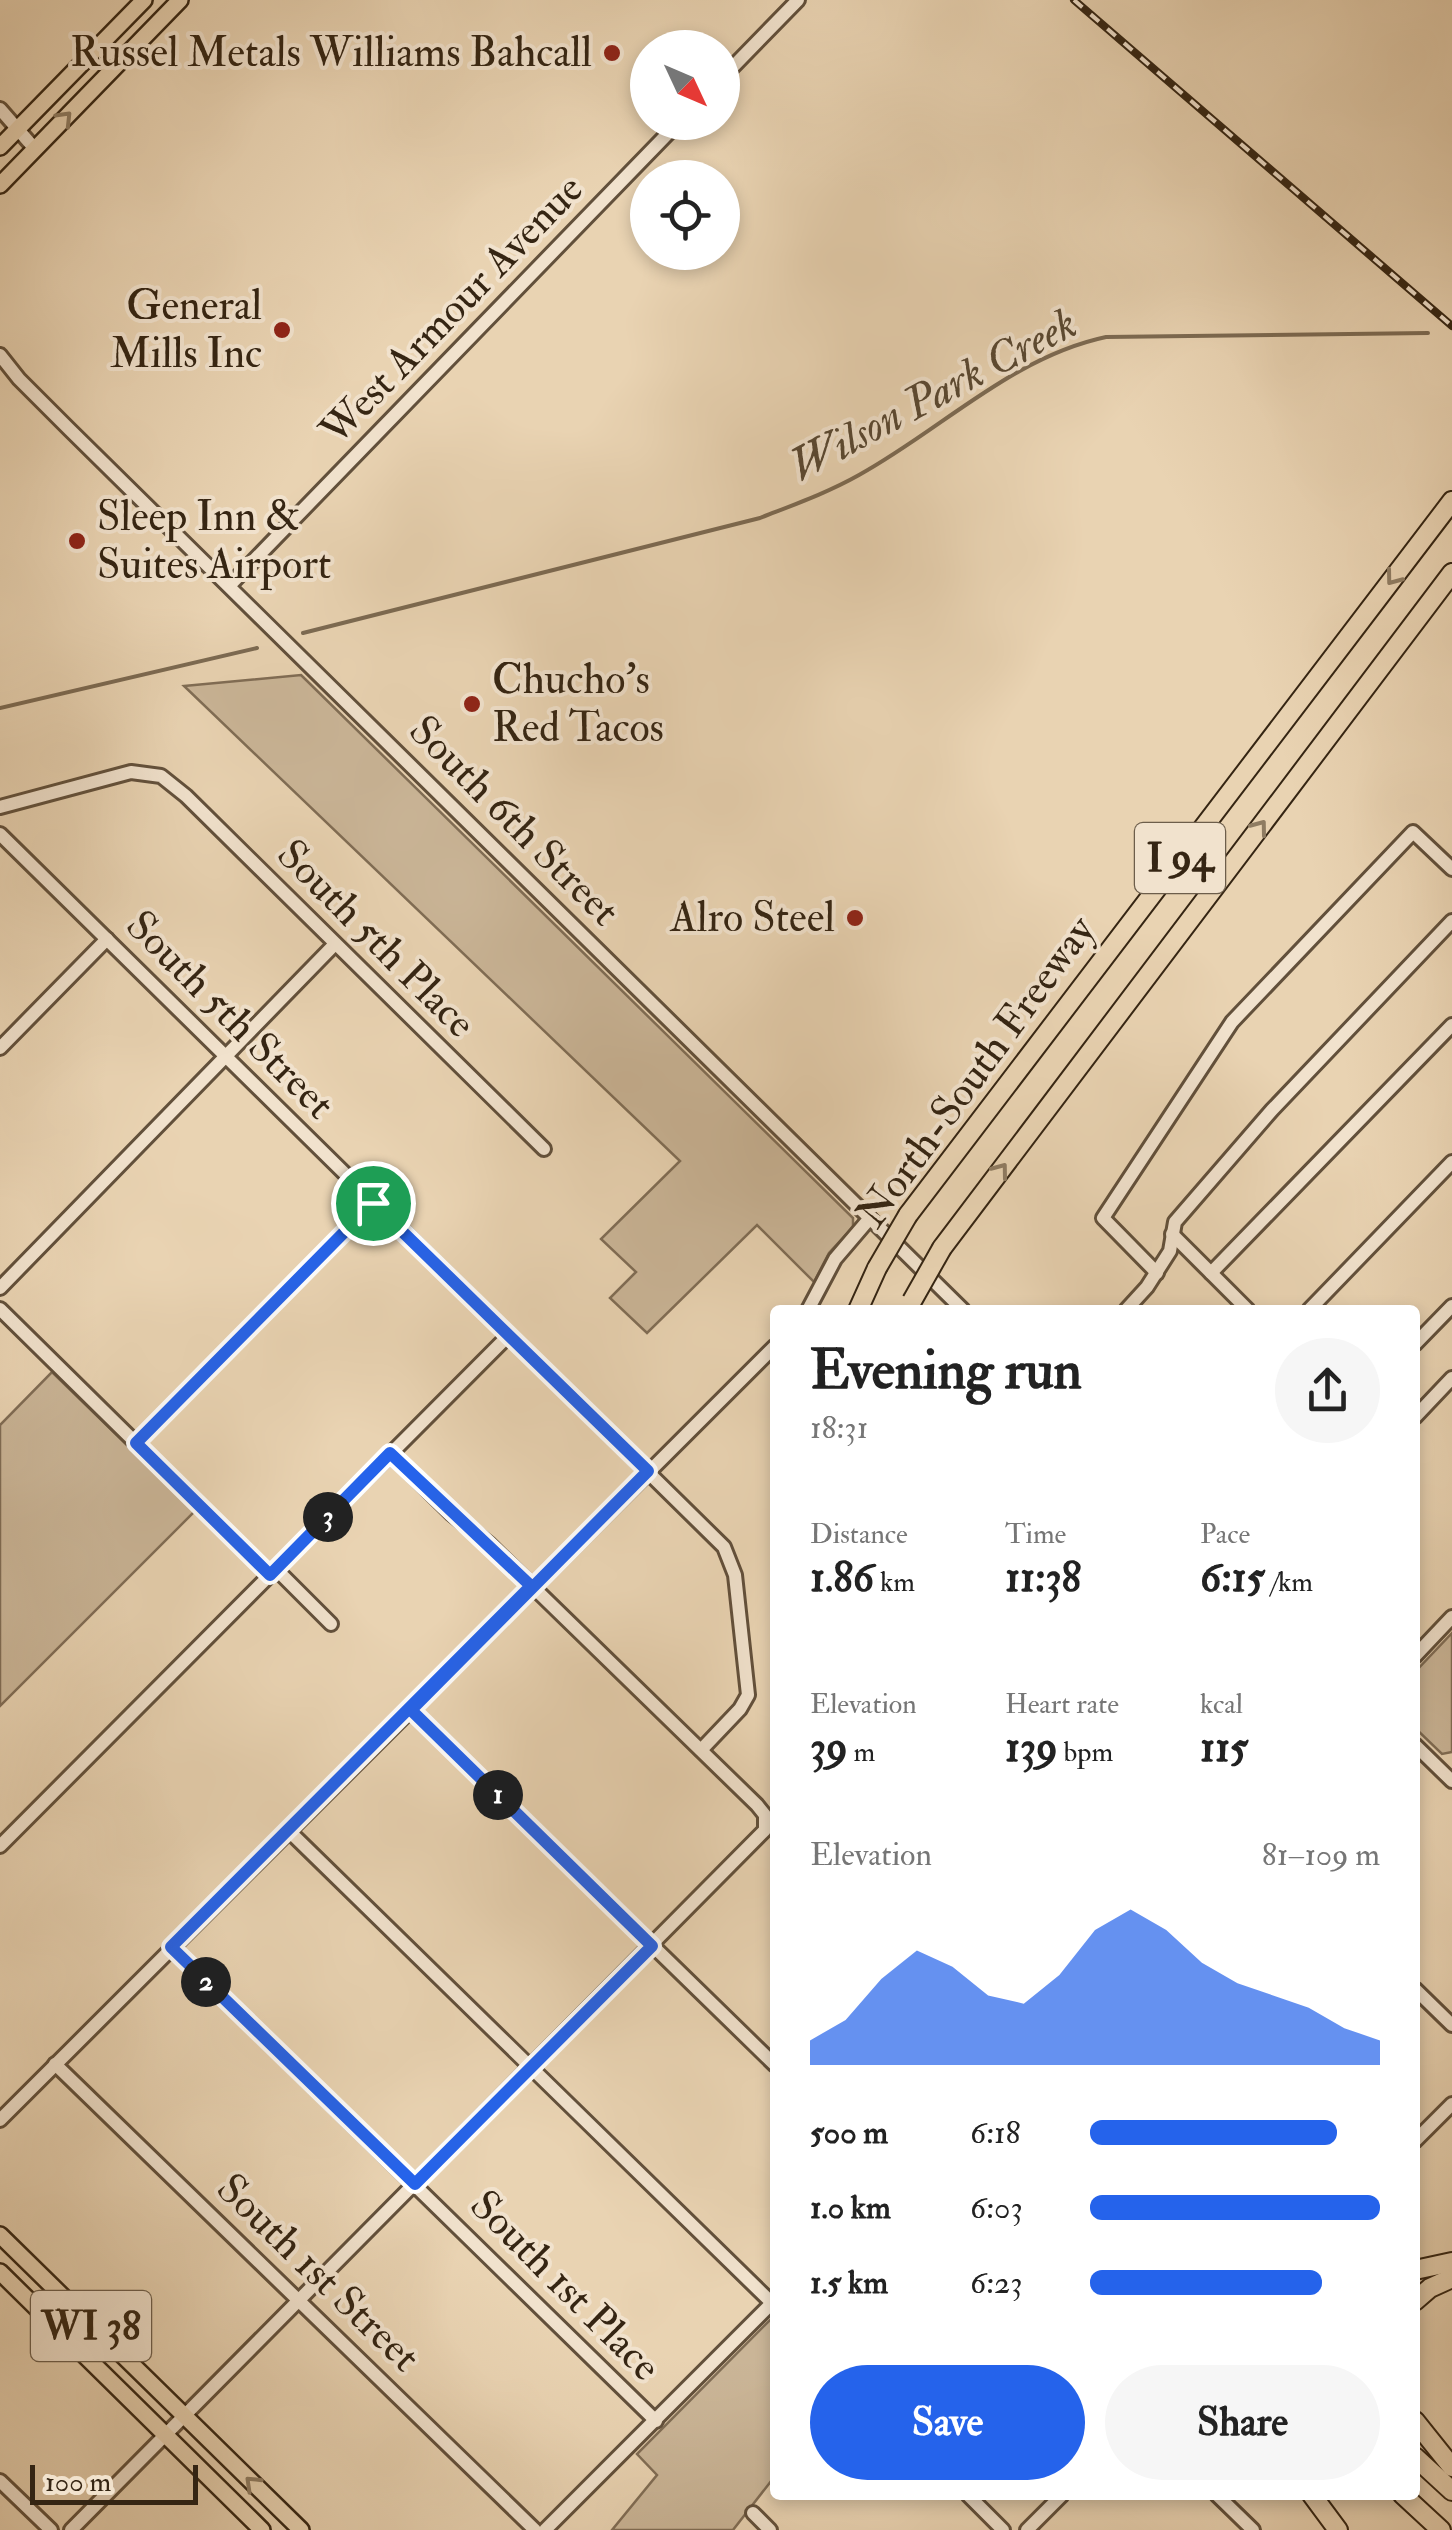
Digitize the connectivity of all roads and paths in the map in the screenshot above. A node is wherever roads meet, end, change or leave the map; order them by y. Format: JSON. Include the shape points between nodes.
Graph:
{"nodes":[{"id":1,"x":144,"y":0,"type":"edge"},
{"id":2,"x":180,"y":0,"type":"edge"},
{"id":3,"x":798,"y":0,"type":"edge"},
{"id":4,"x":740,"y":60,"type":"edge"},
{"id":5,"x":0,"y":110,"type":"edge"},
{"id":6,"x":19,"y":127,"type":"junction"},
{"id":7,"x":662,"y":140,"type":"edge"},
{"id":8,"x":0,"y":146,"type":"edge"},
{"id":9,"x":35,"y":149,"type":"junction"},
{"id":10,"x":0,"y":185,"type":"edge"},
{"id":11,"x":0,"y":355,"type":"edge"},
{"id":12,"x":0,"y":367,"type":"edge"},
{"id":13,"x":18,"y":379,"type":"junction"},
{"id":14,"x":1452,"y":500,"type":"edge"},
{"id":15,"x":1452,"y":573,"type":"edge"},
{"id":16,"x":230,"y":585,"type":"junction"},
{"id":17,"x":0,"y":807,"type":"edge"},
{"id":18,"x":0,"y":834,"type":"edge"},
{"id":19,"x":1452,"y":870,"type":"edge"},
{"id":20,"x":1452,"y":921,"type":"edge"},
{"id":21,"x":107,"y":938,"type":"junction"},
{"id":22,"x":334,"y":945,"type":"junction"},
{"id":23,"x":1452,"y":1025,"type":"edge"},
{"id":24,"x":0,"y":1048,"type":"edge"},
{"id":25,"x":226,"y":1057,"type":"junction"},
{"id":26,"x":544,"y":1149,"type":"dead end"},
{"id":27,"x":1452,"y":1162,"type":"edge"},
{"id":28,"x":373,"y":1203,"type":"junction"},
{"id":29,"x":870,"y":1218,"type":"junction"},
{"id":30,"x":1172,"y":1234,"type":"junction"},
{"id":31,"x":1157,"y":1273,"type":"junction"},
{"id":32,"x":1211,"y":1273,"type":"junction"},
{"id":33,"x":0,"y":1288,"type":"edge"},
{"id":34,"x":811,"y":1305,"type":"edge"},
{"id":35,"x":860,"y":1305,"type":"edge"},
{"id":36,"x":911,"y":1305,"type":"edge"},
{"id":37,"x":958,"y":1305,"type":"edge"},
{"id":38,"x":1130,"y":1305,"type":"edge"},
{"id":39,"x":1243,"y":1305,"type":"edge"},
{"id":40,"x":1314,"y":1305,"type":"edge"},
{"id":41,"x":1452,"y":1306,"type":"edge"},
{"id":42,"x":0,"y":1309,"type":"edge"},
{"id":43,"x":509,"y":1336,"type":"junction"},
{"id":44,"x":1420,"y":1339,"type":"edge"},
{"id":45,"x":770,"y":1351,"type":"edge"},
{"id":46,"x":1452,"y":1378,"type":"edge"},
{"id":47,"x":1420,"y":1412,"type":"edge"},
{"id":48,"x":136,"y":1443,"type":"junction"},
{"id":49,"x":390,"y":1453,"type":"junction"},
{"id":50,"x":648,"y":1471,"type":"junction"},
{"id":51,"x":273,"y":1572,"type":"junction"},
{"id":52,"x":531,"y":1586,"type":"junction"},
{"id":53,"x":1452,"y":1617,"type":"edge"},
{"id":54,"x":331,"y":1624,"type":"dead end"},
{"id":55,"x":1420,"y":1651,"type":"edge"},
{"id":56,"x":411,"y":1710,"type":"junction"},
{"id":57,"x":701,"y":1750,"type":"junction"},
{"id":58,"x":1420,"y":1750,"type":"edge"},
{"id":59,"x":1452,"y":1782,"type":"edge"},
{"id":60,"x":288,"y":1831,"type":"junction"},
{"id":61,"x":0,"y":1846,"type":"edge"},
{"id":62,"x":652,"y":1946,"type":"junction"},
{"id":63,"x":171,"y":1947,"type":"junction"},
{"id":64,"x":1420,"y":1994,"type":"edge"},
{"id":65,"x":1452,"y":2024,"type":"edge"},
{"id":66,"x":770,"y":2060,"type":"edge"},
{"id":67,"x":54,"y":2064,"type":"junction"},
{"id":68,"x":531,"y":2068,"type":"junction"},
{"id":69,"x":1452,"y":2104,"type":"edge"},
{"id":70,"x":0,"y":2120,"type":"edge"},
{"id":71,"x":1420,"y":2136,"type":"edge"},
{"id":72,"x":415,"y":2184,"type":"junction"},
{"id":73,"x":0,"y":2235,"type":"edge"},
{"id":74,"x":1452,"y":2262,"type":"edge"},
{"id":75,"x":1420,"y":2269,"type":"edge"},
{"id":76,"x":0,"y":2272,"type":"edge"},
{"id":77,"x":1452,"y":2278,"type":"edge"},
{"id":78,"x":1420,"y":2296,"type":"edge"},
{"id":79,"x":770,"y":2298,"type":"edge"},
{"id":80,"x":299,"y":2301,"type":"junction"},
{"id":81,"x":770,"y":2306,"type":"edge"},
{"id":82,"x":182,"y":2416,"type":"junction"},
{"id":83,"x":656,"y":2421,"type":"junction"},
{"id":84,"x":1420,"y":2427,"type":"edge"},
{"id":85,"x":165,"y":2435,"type":"junction"},
{"id":86,"x":1420,"y":2462,"type":"edge"},
{"id":87,"x":1452,"y":2467,"type":"edge"},
{"id":88,"x":0,"y":2481,"type":"edge"},
{"id":89,"x":1452,"y":2491,"type":"edge"},
{"id":90,"x":973,"y":2500,"type":"edge"},
{"id":91,"x":1057,"y":2500,"type":"edge"},
{"id":92,"x":1222,"y":2500,"type":"edge"},
{"id":93,"x":1316,"y":2500,"type":"edge"},
{"id":94,"x":1408,"y":2500,"type":"edge"},
{"id":95,"x":753,"y":2513,"type":"dead end"},
{"id":96,"x":50,"y":2530,"type":"edge"},
{"id":97,"x":71,"y":2530,"type":"edge"},
{"id":98,"x":262,"y":2530,"type":"edge"},
{"id":99,"x":301,"y":2530,"type":"edge"},
{"id":100,"x":535,"y":2530,"type":"edge"},
{"id":101,"x":545,"y":2530,"type":"edge"},
{"id":102,"x":770,"y":2530,"type":"edge"},
{"id":103,"x":1003,"y":2530,"type":"edge"},
{"id":104,"x":1028,"y":2530,"type":"edge"},
{"id":105,"x":1254,"y":2530,"type":"edge"},
{"id":106,"x":1338,"y":2530,"type":"edge"},
{"id":107,"x":1441,"y":2530,"type":"edge"}],
"edges":[{"from":1,"to":6,"type":"main road"},
{"from":9,"to":2,"type":"main road","one_way":true},
{"from":3,"to":4,"type":"street"},
{"from":5,"to":6,"type":"street"},
{"from":6,"to":8,"type":"main road"},
{"from":6,"to":9,"type":"street"},
{"from":7,"to":16,"type":"street","name":"West Armour Avenue"},
{"from":9,"to":10,"type":"main road"},
{"from":11,"to":13,"type":"street","name":"South 6th Street"},
{"from":12,"to":13,"type":"street","name":"South 6th Street"},
{"from":13,"to":16,"type":"street","name":"South 6th Street"},
{"from":14,"to":35,"type":"highway","name":"North-South Freeway","number":"I 94","one_way":true,"bridge":true,"via":[[908,1215]]},
{"from":36,"to":15,"type":"highway","name":"North-South Freeway","number":"I 94","one_way":true,"bridge":true,"via":[[942,1248]]},
{"from":16,"to":29,"type":"street","name":"South 6th Street"},
{"from":17,"to":22,"type":"street","name":"South 5th Place","via":[[132,772],[162,776]]},
{"from":18,"to":21,"type":"street","name":"South 5th Street"},
{"from":19,"to":31,"type":"street","via":[[1413,832],[1232,1022],[1103,1218]]},
{"from":20,"to":30,"type":"street","via":[[1272,1110],[1174,1222]]},
{"from":21,"to":24,"type":"street"},
{"from":21,"to":25,"type":"street","name":"South 5th Street"},
{"from":22,"to":25,"type":"street"},
{"from":22,"to":26,"type":"street","name":"South 5th Place"},
{"from":23,"to":32,"type":"street"},
{"from":25,"to":28,"type":"street","name":"South 5th Street"},
{"from":25,"to":33,"type":"street"},
{"from":27,"to":40,"type":"street"},
{"from":28,"to":43,"type":"street","name":"South 5th Street"},
{"from":28,"to":48,"type":"street"},
{"from":29,"to":34,"type":"street","via":[[835,1260]]},
{"from":29,"to":37,"type":"street","name":"South 6th Street"},
{"from":30,"to":31,"type":"street"},
{"from":30,"to":32,"type":"street"},
{"from":31,"to":38,"type":"street"},
{"from":32,"to":39,"type":"street"},
{"from":41,"to":44,"type":"street"},
{"from":42,"to":48,"type":"street"},
{"from":43,"to":49,"type":"street"},
{"from":43,"to":50,"type":"street","name":"South 5th Street"},
{"from":45,"to":50,"type":"street"},
{"from":46,"to":47,"type":"street"},
{"from":48,"to":51,"type":"street"},
{"from":49,"to":51,"type":"street"},
{"from":49,"to":52,"type":"street"},
{"from":50,"to":52,"type":"street"},
{"from":50,"to":57,"type":"street","name":"South 5th Street","via":[[724,1547],[736,1575],[748,1695]]},
{"from":51,"to":54,"type":"street"},
{"from":51,"to":61,"type":"street"},
{"from":52,"to":56,"type":"street"},
{"from":52,"to":57,"type":"street"},
{"from":53,"to":55,"type":"street"},
{"from":56,"to":60,"type":"street"},
{"from":56,"to":62,"type":"street"},
{"from":57,"to":62,"type":"street","via":[[762,1810],[766,1825]]},
{"from":58,"to":59,"type":"street"},
{"from":60,"to":63,"type":"street"},
{"from":60,"to":68,"type":"street"},
{"from":62,"to":66,"type":"street"},
{"from":62,"to":68,"type":"street"},
{"from":63,"to":67,"type":"street"},
{"from":63,"to":72,"type":"street","name":"South 1st Place"},
{"from":64,"to":65,"type":"street"},
{"from":67,"to":70,"type":"street"},
{"from":67,"to":80,"type":"street","name":"South 1st Street"},
{"from":68,"to":72,"type":"street"},
{"from":68,"to":79,"type":"street"},
{"from":69,"to":71,"type":"street"},
{"from":72,"to":80,"type":"street"},
{"from":72,"to":83,"type":"street","name":"South 1st Place"},
{"from":73,"to":82,"type":"main road","number":"WI 38"},
{"from":74,"to":75,"type":"highway"},
{"from":76,"to":85,"type":"main road","number":"WI 38"},
{"from":77,"to":78,"type":"highway"},
{"from":80,"to":82,"type":"street"},
{"from":80,"to":100,"type":"street","name":"South 1st Street"},
{"from":81,"to":83,"type":"street"},
{"from":82,"to":85,"type":"street"},
{"from":99,"to":82,"type":"main road","number":"WI 38","one_way":true},
{"from":83,"to":101,"type":"street"},
{"from":84,"to":87,"type":"highway"},
{"from":85,"to":97,"type":"street"},
{"from":85,"to":98,"type":"main road","number":"WI 38"},
{"from":86,"to":89,"type":"highway"},
{"from":88,"to":96,"type":"street"},
{"from":90,"to":103,"type":"street"},
{"from":91,"to":104,"type":"street"},
{"from":92,"to":105,"type":"street"},
{"from":93,"to":106,"type":"highway"},
{"from":94,"to":107,"type":"highway"},
{"from":95,"to":102,"type":"street"}]}
